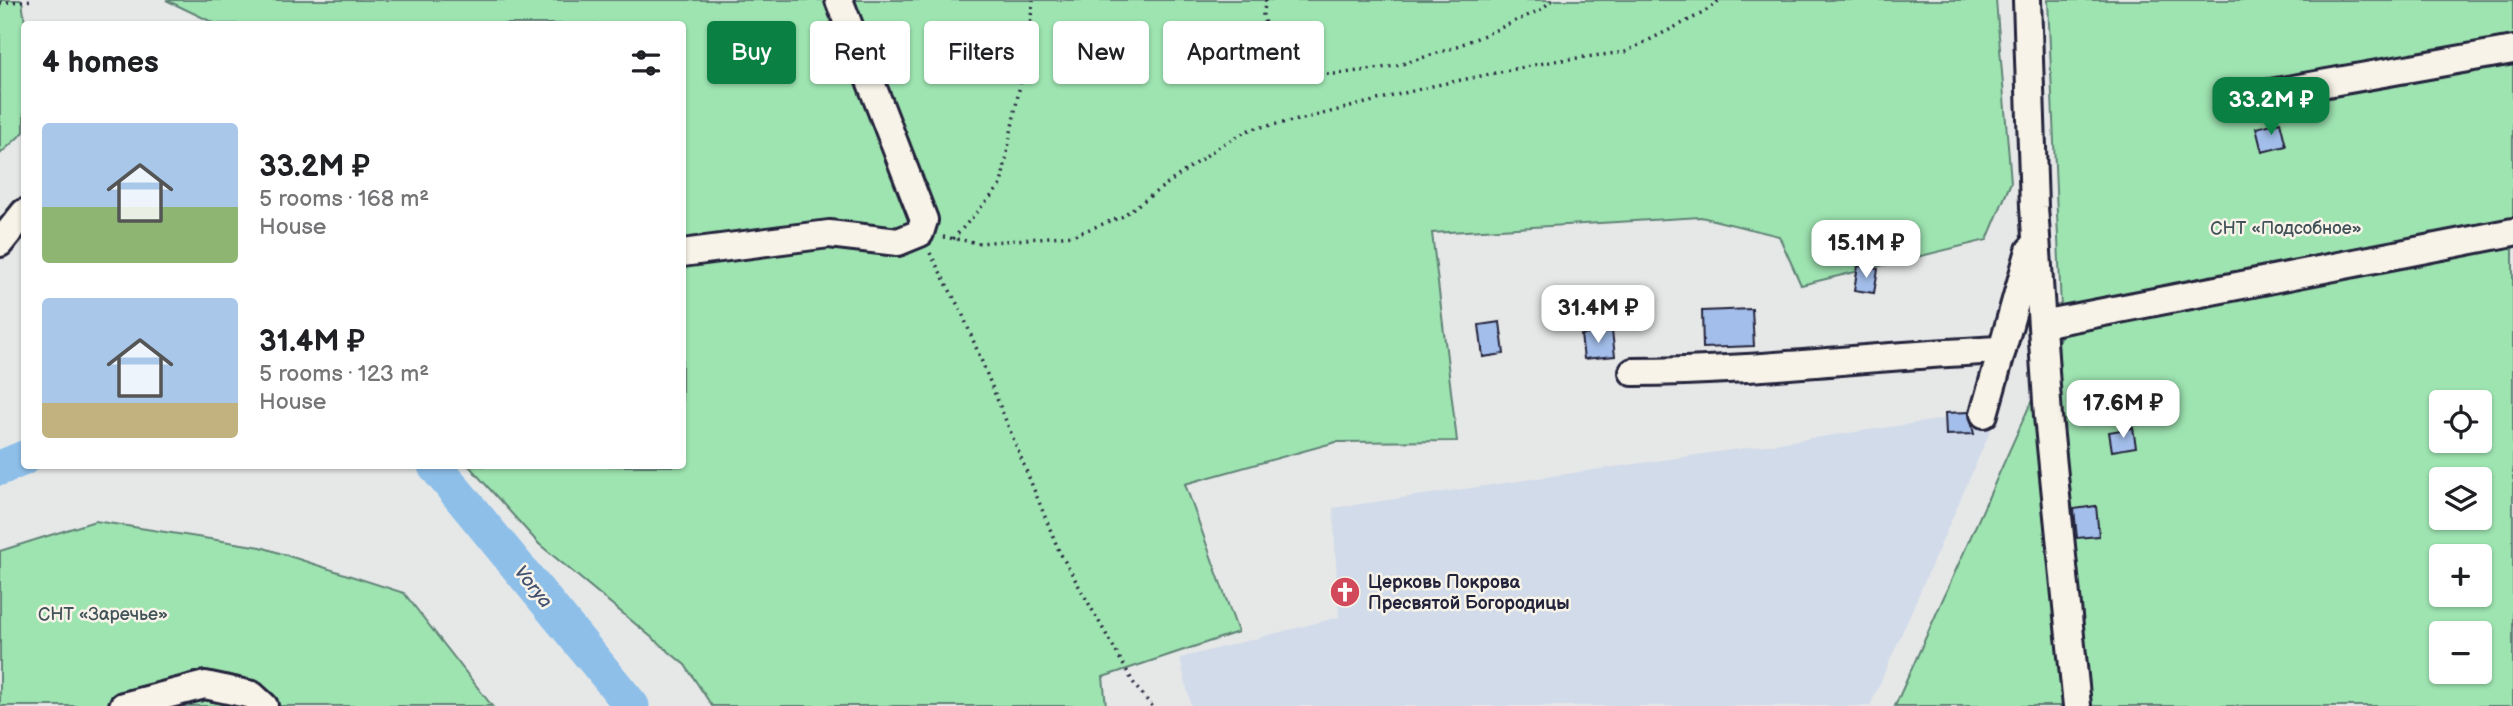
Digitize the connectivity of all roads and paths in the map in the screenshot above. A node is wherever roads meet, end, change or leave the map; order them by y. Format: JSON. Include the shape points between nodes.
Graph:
{"nodes":[{"id":1,"x":33,"y":0,"type":"edge"},
{"id":2,"x":839,"y":0,"type":"edge"},
{"id":3,"x":1033,"y":0,"type":"edge"},
{"id":4,"x":1266,"y":0,"type":"edge"},
{"id":5,"x":1553,"y":0,"type":"edge"},
{"id":6,"x":1720,"y":0,"type":"edge"},
{"id":7,"x":2027,"y":0,"type":"edge"},
{"id":8,"x":0,"y":3,"type":"edge"},
{"id":9,"x":2513,"y":50,"type":"edge"},
{"id":10,"x":2231,"y":100,"type":"dead end"},
{"id":11,"x":21,"y":217,"type":"edge"},
{"id":12,"x":2035,"y":232,"type":"junction"},
{"id":13,"x":2513,"y":232,"type":"edge"},
{"id":14,"x":920,"y":233,"type":"junction"},
{"id":15,"x":953,"y":239,"type":"junction"},
{"id":16,"x":0,"y":243,"type":"edge"},
{"id":17,"x":686,"y":252,"type":"edge"},
{"id":18,"x":2042,"y":324,"type":"junction"},
{"id":19,"x":2002,"y":350,"type":"junction"},
{"id":20,"x":1633,"y":372,"type":"dead end"},
{"id":21,"x":1984,"y":414,"type":"dead end"},
{"id":22,"x":228,"y":699,"type":"edge"},
{"id":23,"x":123,"y":706,"type":"edge"},
{"id":24,"x":264,"y":706,"type":"edge"},
{"id":25,"x":1152,"y":706,"type":"edge"},
{"id":26,"x":2077,"y":706,"type":"edge"}],
"edges":[{"from":1,"to":8,"type":"path"},
{"from":2,"to":14,"type":"street","via":[[924,220]]},
{"from":3,"to":15,"type":"path","via":[[1001,185]]},
{"from":4,"to":5,"type":"path","via":[[1263,15],[1272,58],[1296,75],[1396,66],[1487,34]]},
{"from":6,"to":15,"type":"path","via":[[1625,52],[1554,61],[1251,128],[1121,217],[1074,235],[980,243]]},
{"from":7,"to":12,"type":"street"},
{"from":9,"to":10,"type":"street"},
{"from":11,"to":16,"type":"street"},
{"from":12,"to":18,"type":"street"},
{"from":12,"to":19,"type":"street"},
{"from":13,"to":18,"type":"street"},
{"from":14,"to":15,"type":"path"},
{"from":14,"to":17,"type":"street","via":[[898,242],[830,234]]},
{"from":14,"to":25,"type":"path","via":[[962,313],[1059,551],[1136,687]]},
{"from":18,"to":26,"type":"street"},
{"from":19,"to":20,"type":"street","via":[[1702,372]]},
{"from":19,"to":21,"type":"street"},
{"from":22,"to":23,"type":"street","via":[[205,685]]},
{"from":22,"to":24,"type":"street","via":[[252,695]]}]}
